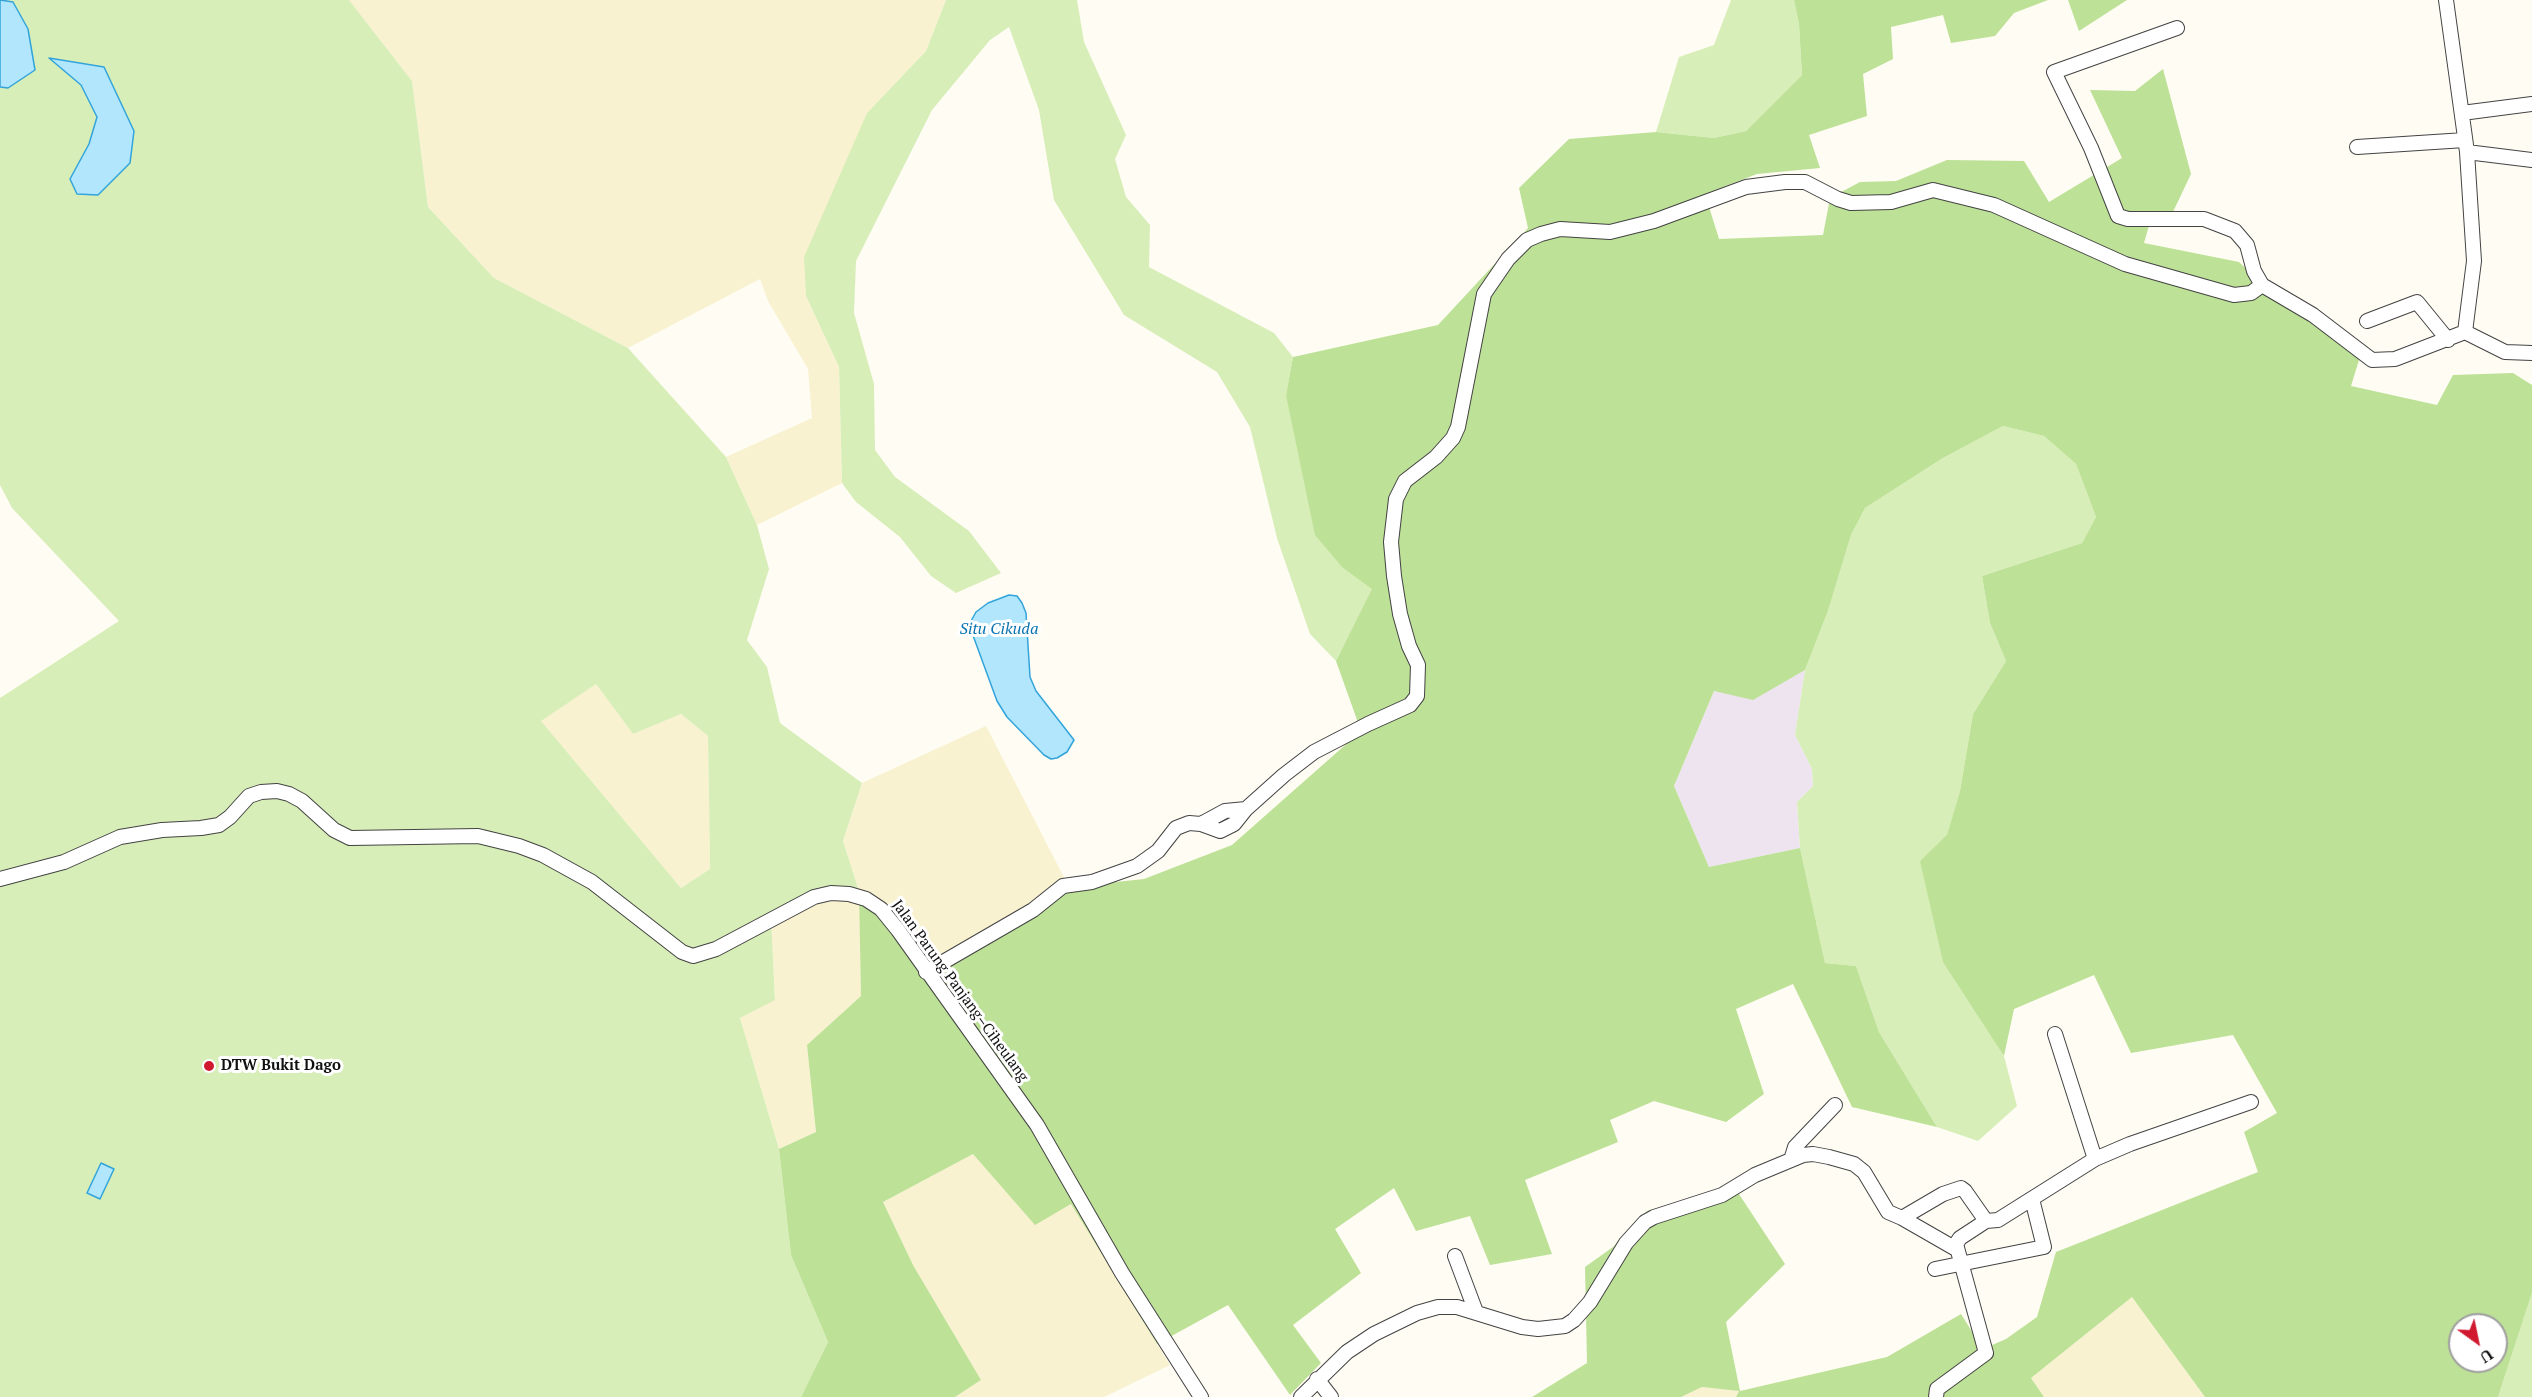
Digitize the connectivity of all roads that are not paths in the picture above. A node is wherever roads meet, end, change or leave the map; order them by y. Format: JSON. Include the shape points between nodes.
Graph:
{"nodes":[{"id":1,"x":2446,"y":0,"type":"edge"},
{"id":2,"x":2177,"y":28,"type":"dead end"},
{"id":3,"x":2532,"y":104,"type":"edge"},
{"id":4,"x":2463,"y":113,"type":"junction"},
{"id":5,"x":2466,"y":146,"type":"junction"},
{"id":6,"x":2357,"y":147,"type":"dead end"},
{"id":7,"x":2532,"y":160,"type":"edge"},
{"id":8,"x":2262,"y":285,"type":"junction"},
{"id":9,"x":2367,"y":321,"type":"dead end"},
{"id":10,"x":2464,"y":332,"type":"junction"},
{"id":11,"x":2448,"y":340,"type":"junction"},
{"id":12,"x":2532,"y":352,"type":"edge"},
{"id":13,"x":0,"y":879,"type":"edge"},
{"id":14,"x":926,"y":972,"type":"junction"},
{"id":15,"x":2055,"y":1034,"type":"dead end"},
{"id":16,"x":2251,"y":1102,"type":"dead end"},
{"id":17,"x":1835,"y":1105,"type":"dead end"},
{"id":18,"x":2095,"y":1159,"type":"junction"},
{"id":19,"x":1791,"y":1160,"type":"junction"},
{"id":20,"x":2032,"y":1198,"type":"junction"},
{"id":21,"x":1902,"y":1218,"type":"junction"},
{"id":22,"x":1986,"y":1221,"type":"junction"},
{"id":23,"x":1956,"y":1249,"type":"junction"},
{"id":24,"x":1455,"y":1256,"type":"dead end"},
{"id":25,"x":1959,"y":1264,"type":"junction"},
{"id":26,"x":1935,"y":1269,"type":"dead end"},
{"id":27,"x":1476,"y":1312,"type":"junction"},
{"id":28,"x":1317,"y":1379,"type":"junction"},
{"id":29,"x":1201,"y":1397,"type":"edge"},
{"id":30,"x":1301,"y":1397,"type":"edge"},
{"id":31,"x":1331,"y":1397,"type":"edge"},
{"id":32,"x":1936,"y":1397,"type":"edge"}],
"edges":[{"from":1,"to":4,"type":"street"},
{"from":2,"to":8,"type":"street","via":[[2054,72],[2118,216],[2204,219],[2235,231],[2247,245]]},
{"from":3,"to":4,"type":"street"},
{"from":4,"to":5,"type":"street"},
{"from":5,"to":6,"type":"street"},
{"from":5,"to":7,"type":"street"},
{"from":5,"to":10,"type":"street","via":[[2474,261]]},
{"from":8,"to":11,"type":"street","via":[[2313,315],[2372,360],[2395,359]]},
{"from":8,"to":14,"type":"street","via":[[2251,293],[2234,295],[2125,264],[1994,206],[1962,196],[1933,190],[1891,202],[1851,203],[1805,182],[1746,187],[1654,221],[1610,232],[1560,229],[1527,240],[1508,259],[1484,294],[1453,438],[1405,481],[1393,509],[1391,542],[1400,614],[1418,665],[1417,696],[1410,705],[1314,752],[1246,809],[1234,824],[1220,831],[1189,823],[1176,828],[1158,850],[1123,873],[1063,886],[1034,910]]},
{"from":9,"to":11,"type":"street","via":[[2417,302]]},
{"from":10,"to":11,"type":"street"},
{"from":10,"to":12,"type":"street","via":[[2505,351]]},
{"from":13,"to":14,"type":"street","name":"Jalan Parung Panjang–Ciheulang","via":[[64,862],[120,837],[219,825],[249,796],[277,790],[302,801],[334,830],[350,838],[478,836],[543,855],[592,882],[682,952],[693,956],[716,949],[814,897],[849,894],[881,909]]},
{"from":14,"to":29,"type":"street","name":"Jalan Parung Panjang–Ciheulang","via":[[1037,1125],[1122,1273]]},
{"from":15,"to":18,"type":"street"},
{"from":16,"to":18,"type":"street"},
{"from":17,"to":19,"type":"street","via":[[1796,1147]]},
{"from":18,"to":20,"type":"street"},
{"from":19,"to":21,"type":"street","via":[[1813,1154],[1854,1164],[1864,1172],[1888,1212]]},
{"from":19,"to":27,"type":"street","via":[[1722,1195],[1645,1222],[1626,1243],[1590,1302],[1565,1326],[1522,1327]]},
{"from":20,"to":22,"type":"street","via":[[1998,1220]]},
{"from":20,"to":25,"type":"street","via":[[2044,1247]]},
{"from":21,"to":22,"type":"street","via":[[1960,1188]]},
{"from":21,"to":23,"type":"street"},
{"from":22,"to":23,"type":"street","via":[[1960,1238]]},
{"from":23,"to":25,"type":"street"},
{"from":24,"to":27,"type":"street"},
{"from":25,"to":26,"type":"street"},
{"from":25,"to":32,"type":"street","via":[[1986,1353],[1937,1389]]},
{"from":27,"to":28,"type":"street","via":[[1447,1306],[1417,1313],[1374,1334]]},
{"from":28,"to":30,"type":"street"},
{"from":28,"to":31,"type":"street"}]}
